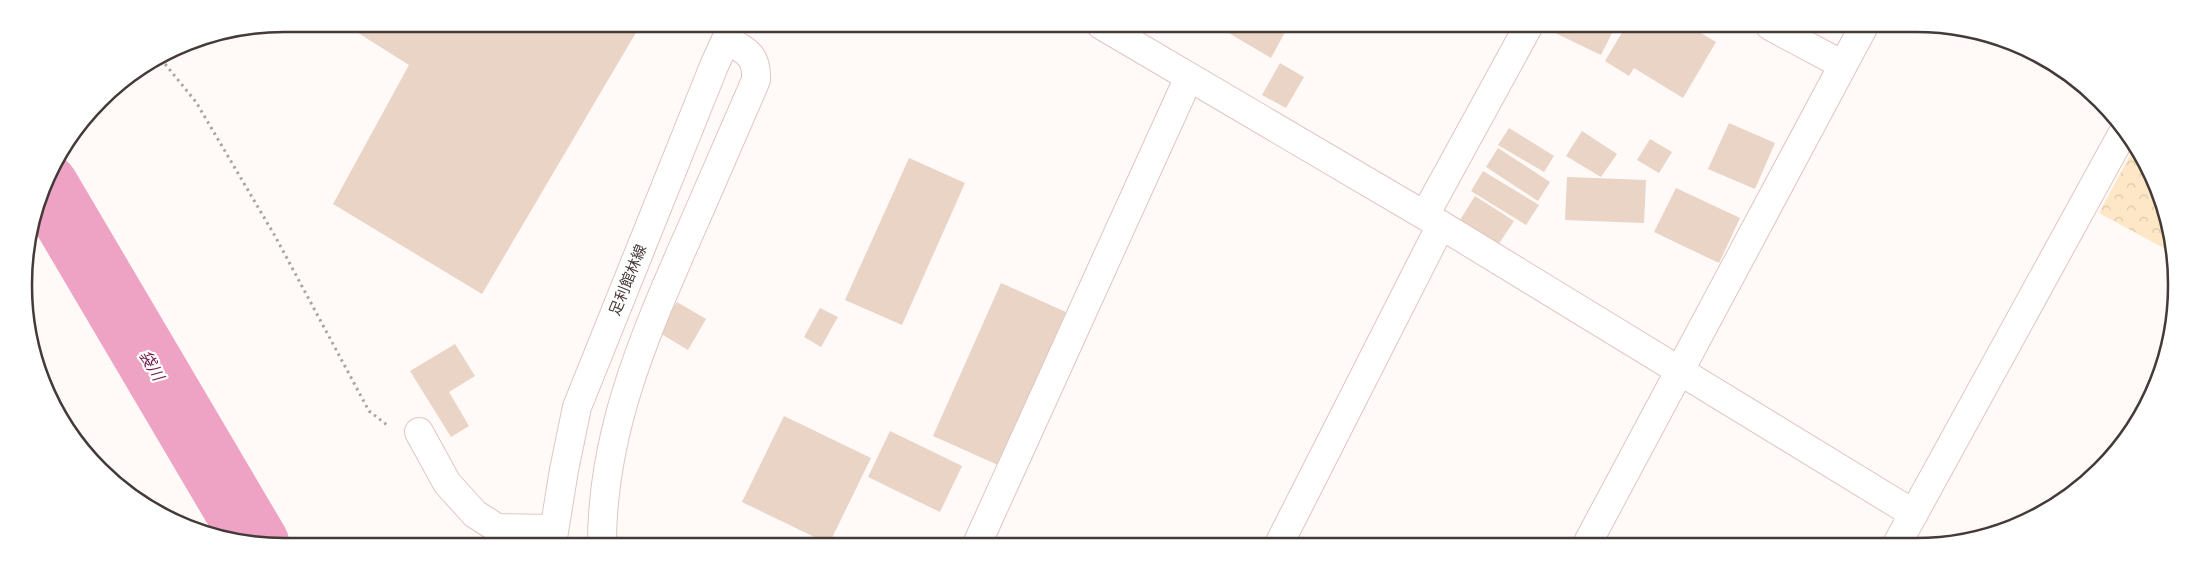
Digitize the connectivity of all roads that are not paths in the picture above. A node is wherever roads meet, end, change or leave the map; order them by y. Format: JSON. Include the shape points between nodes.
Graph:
{"nodes":[{"id":1,"x":729,"y":32,"type":"edge"},
{"id":2,"x":1113,"y":32,"type":"edge"},
{"id":3,"x":1526,"y":32,"type":"edge"},
{"id":4,"x":1781,"y":32,"type":"edge"},
{"id":5,"x":1861,"y":32,"type":"edge"},
{"id":6,"x":1843,"y":65,"type":"junction"},
{"id":7,"x":1189,"y":76,"type":"junction"},
{"id":8,"x":2120,"y":137,"type":"edge"},
{"id":9,"x":1433,"y":220,"type":"junction"},
{"id":10,"x":1680,"y":371,"type":"junction"},
{"id":11,"x":419,"y":432,"type":"road end"},
{"id":12,"x":1914,"y":514,"type":"junction"},
{"id":13,"x":552,"y":537,"type":"edge"},
{"id":14,"x":602,"y":538,"type":"edge"},
{"id":15,"x":980,"y":538,"type":"edge"},
{"id":16,"x":1282,"y":538,"type":"edge"},
{"id":17,"x":1590,"y":538,"type":"edge"},
{"id":18,"x":1900,"y":538,"type":"edge"}],
"edges":[{"from":1,"to":13,"type":"street","name":"足利館林線","via":[[577,407]]},
{"from":1,"to":14,"type":"street","via":[[757,64],[756,80],[651,320],[632,373],[610,452],[604,488]]},
{"from":2,"to":7,"type":"street"},
{"from":3,"to":9,"type":"street"},
{"from":4,"to":6,"type":"street"},
{"from":5,"to":6,"type":"street"},
{"from":6,"to":10,"type":"street"},
{"from":7,"to":9,"type":"street"},
{"from":7,"to":15,"type":"street"},
{"from":8,"to":12,"type":"street"},
{"from":9,"to":10,"type":"street"},
{"from":9,"to":16,"type":"street"},
{"from":10,"to":12,"type":"street"},
{"from":10,"to":17,"type":"street"},
{"from":11,"to":13,"type":"street","via":[[447,483],[475,514],[497,528]]},
{"from":12,"to":18,"type":"street"}]}
